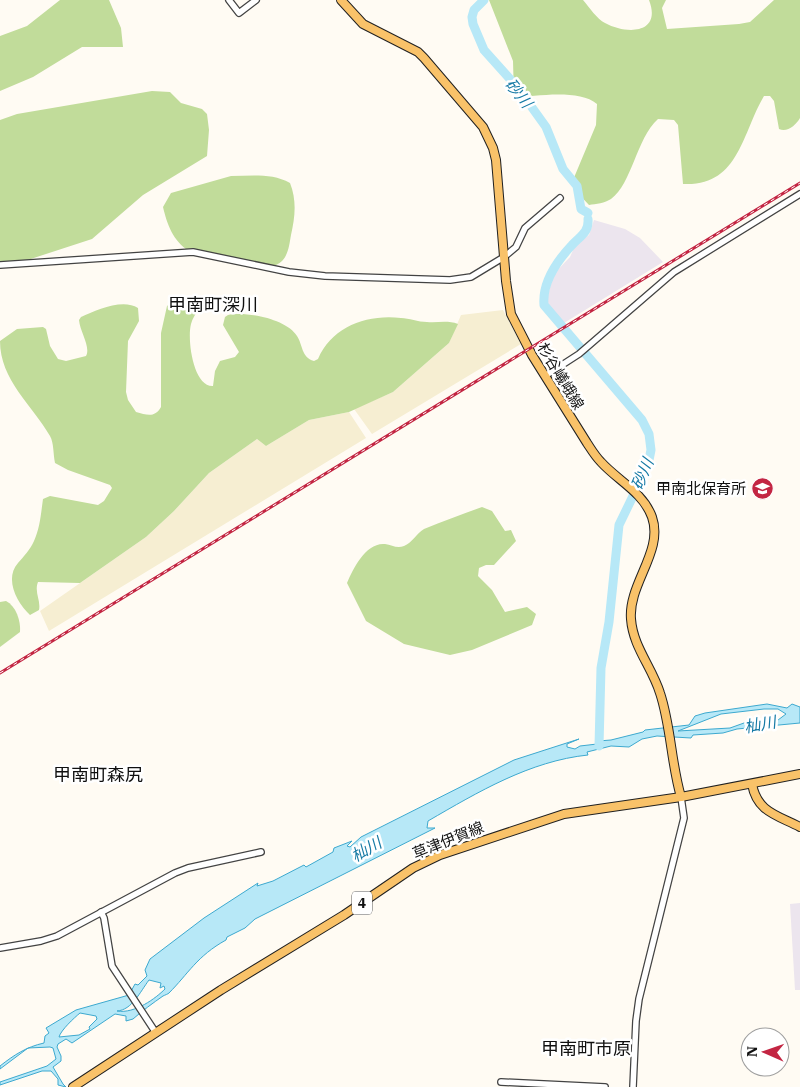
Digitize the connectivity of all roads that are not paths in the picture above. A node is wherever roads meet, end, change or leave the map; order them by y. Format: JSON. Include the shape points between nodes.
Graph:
{"nodes":[{"id":1,"x":229,"y":0,"type":"edge"},
{"id":2,"x":256,"y":0,"type":"edge"},
{"id":3,"x":341,"y":0,"type":"edge"},
{"id":4,"x":800,"y":194,"type":"edge"},
{"id":5,"x":560,"y":198,"type":"dead end"},
{"id":6,"x":504,"y":257,"type":"junction"},
{"id":7,"x":0,"y":265,"type":"edge"},
{"id":8,"x":545,"y":376,"type":"junction"},
{"id":9,"x":800,"y":774,"type":"edge"},
{"id":10,"x":752,"y":784,"type":"junction"},
{"id":11,"x":681,"y":797,"type":"junction"},
{"id":12,"x":800,"y":826,"type":"edge"},
{"id":13,"x":261,"y":852,"type":"dead end"},
{"id":14,"x":101,"y":912,"type":"junction"},
{"id":15,"x":0,"y":948,"type":"edge"},
{"id":16,"x":156,"y":1033,"type":"junction"},
{"id":17,"x":501,"y":1082,"type":"dead end"},
{"id":18,"x":74,"y":1087,"type":"edge"},
{"id":19,"x":605,"y":1087,"type":"edge"},
{"id":20,"x":633,"y":1087,"type":"edge"}],
"edges":[{"from":1,"to":2,"type":"street","via":[[240,13]]},
{"from":3,"to":6,"type":"main road","name":"杉谷嶬峨線","via":[[363,24],[418,52],[483,127],[496,160]]},
{"from":4,"to":8,"type":"street","via":[[674,272],[580,353]]},
{"from":5,"to":6,"type":"street","via":[[525,228],[516,247]]},
{"from":6,"to":7,"type":"street","via":[[471,277],[450,280],[325,276],[289,272],[193,252]]},
{"from":6,"to":8,"type":"main road","name":"杉谷嶬峨線","via":[[511,314]]},
{"from":8,"to":11,"type":"main road","name":"杉谷嶬峨線","via":[[596,456],[634,491],[651,513],[652,545],[634,595],[631,618],[633,636],[657,685]]},
{"from":9,"to":10,"type":"main road","name":"草津伊賀線","number":"4"},
{"from":10,"to":11,"type":"main road","name":"草津伊賀線","number":"4"},
{"from":10,"to":12,"type":"main road","via":[[754,795],[762,807]]},
{"from":11,"to":16,"type":"main road","name":"草津伊賀線","number":"4","via":[[564,814],[440,855],[413,868]]},
{"from":11,"to":20,"type":"street","via":[[684,818],[639,999]]},
{"from":13,"to":14,"type":"street","via":[[188,868]]},
{"from":14,"to":15,"type":"street","via":[[41,942]]},
{"from":14,"to":16,"type":"street","via":[[112,966]]},
{"from":16,"to":18,"type":"main road","name":"草津伊賀線","number":"4"},
{"from":17,"to":19,"type":"street"}]}
